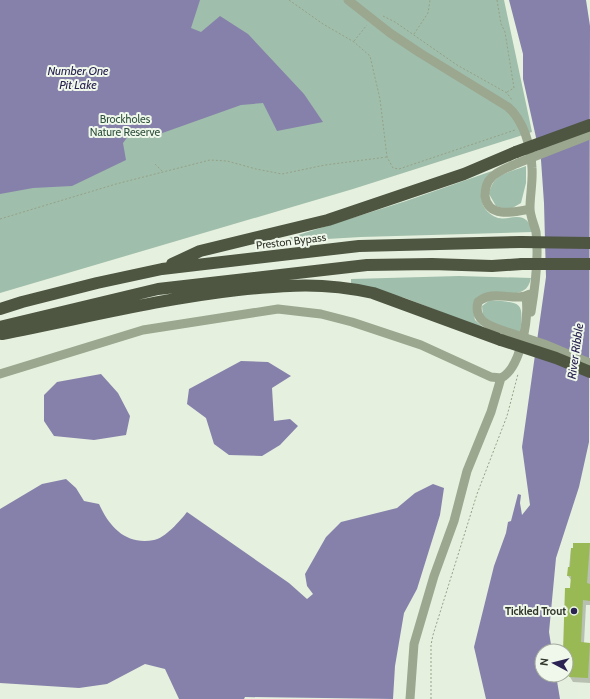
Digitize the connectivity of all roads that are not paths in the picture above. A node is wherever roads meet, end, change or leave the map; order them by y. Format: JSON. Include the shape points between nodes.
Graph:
{"nodes":[{"id":1,"x":348,"y":0,"type":"edge"},
{"id":2,"x":590,"y":125,"type":"edge"},
{"id":3,"x":590,"y":135,"type":"edge"},
{"id":4,"x":517,"y":157,"type":"junction"},
{"id":5,"x":530,"y":209,"type":"junction"},
{"id":6,"x":590,"y":243,"type":"edge"},
{"id":7,"x":590,"y":264,"type":"edge"},
{"id":8,"x":162,"y":269,"type":"junction"},
{"id":9,"x":534,"y":288,"type":"junction"},
{"id":10,"x":526,"y":297,"type":"junction"},
{"id":11,"x":0,"y":309,"type":"edge"},
{"id":12,"x":0,"y":327,"type":"edge"},
{"id":13,"x":0,"y":334,"type":"edge"},
{"id":14,"x":503,"y":336,"type":"junction"},
{"id":15,"x":522,"y":358,"type":"dead end"},
{"id":16,"x":590,"y":363,"type":"edge"},
{"id":17,"x":590,"y":372,"type":"edge"},
{"id":18,"x":0,"y":374,"type":"edge"},
{"id":19,"x":501,"y":378,"type":"junction"},
{"id":20,"x":410,"y":699,"type":"edge"}],
"edges":[{"from":1,"to":5,"type":"lane","via":[[390,33],[508,107],[519,119],[532,167]]},
{"from":2,"to":4,"type":"highway","bridge":true},
{"from":3,"to":4,"type":"lane","bridge":true},
{"from":4,"to":5,"type":"lane","via":[[491,178],[487,185],[486,198],[492,208],[500,212]]},
{"from":4,"to":8,"type":"highway","via":[[328,220],[200,252]]},
{"from":5,"to":9,"type":"lane","via":[[536,232]]},
{"from":6,"to":8,"type":"highway","name":"Preston Bypass","bridge":true,"via":[[359,246]]},
{"from":7,"to":12,"type":"highway","bridge":true,"via":[[367,265],[158,289]]},
{"from":8,"to":11,"type":"highway","name":"Preston Bypass"},
{"from":9,"to":10,"type":"lane"},
{"from":9,"to":15,"type":"lane"},
{"from":10,"to":14,"type":"lane","via":[[488,296],[478,302],[478,314],[485,324]]},
{"from":10,"to":19,"type":"lane","via":[[524,329],[515,363],[507,375]]},
{"from":13,"to":14,"type":"highway","via":[[188,296],[288,285],[317,285],[373,293]]},
{"from":14,"to":16,"type":"lane","bridge":true,"via":[[544,344]]},
{"from":14,"to":17,"type":"highway","bridge":true},
{"from":18,"to":19,"type":"lane","via":[[143,330],[278,309],[320,314],[352,322],[421,345],[491,377]]},
{"from":19,"to":20,"type":"lane","via":[[491,412],[467,471],[454,521],[416,637]]}]}
